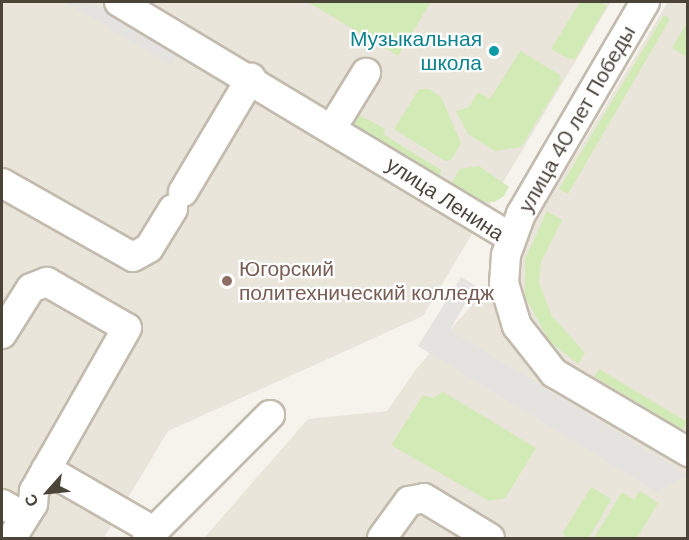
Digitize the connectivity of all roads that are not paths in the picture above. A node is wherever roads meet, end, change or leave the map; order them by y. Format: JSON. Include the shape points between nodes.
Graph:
{"nodes":[{"id":1,"x":119,"y":2,"type":"edge"},
{"id":2,"x":645,"y":2,"type":"edge"},
{"id":3,"x":366,"y":73,"type":"dead end"},
{"id":4,"x":251,"y":78,"type":"junction"},
{"id":5,"x":332,"y":128,"type":"junction"},
{"id":6,"x":2,"y":183,"type":"edge"},
{"id":7,"x":510,"y":237,"type":"junction"},
{"id":8,"x":2,"y":334,"type":"edge"},
{"id":9,"x":270,"y":415,"type":"dead end"},
{"id":10,"x":687,"y":452,"type":"edge"},
{"id":11,"x":46,"y":469,"type":"junction"},
{"id":12,"x":13,"y":520,"type":"edge"},
{"id":13,"x":149,"y":534,"type":"edge"},
{"id":14,"x":382,"y":538,"type":"edge"},
{"id":15,"x":490,"y":538,"type":"edge"}],
"edges":[{"from":1,"to":4,"type":"street","name":"улица Ленина"},
{"from":2,"to":7,"type":"street","name":"улица 40 лет Победы"},
{"from":3,"to":5,"type":"street"},
{"from":4,"to":5,"type":"street","name":"улица Ленина"},
{"from":4,"to":6,"type":"street","via":[[149,249],[133,257]]},
{"from":5,"to":7,"type":"street","name":"улица Ленина"},
{"from":7,"to":10,"type":"street","name":"улица Ленина","via":[[504,271],[507,298],[517,326],[538,357],[554,373]]},
{"from":8,"to":11,"type":"street","via":[[31,288],[47,282],[127,328]]},
{"from":9,"to":13,"type":"street"},
{"from":11,"to":12,"type":"street"},
{"from":11,"to":13,"type":"street"},
{"from":14,"to":15,"type":"street","via":[[409,501],[424,498]]}]}
